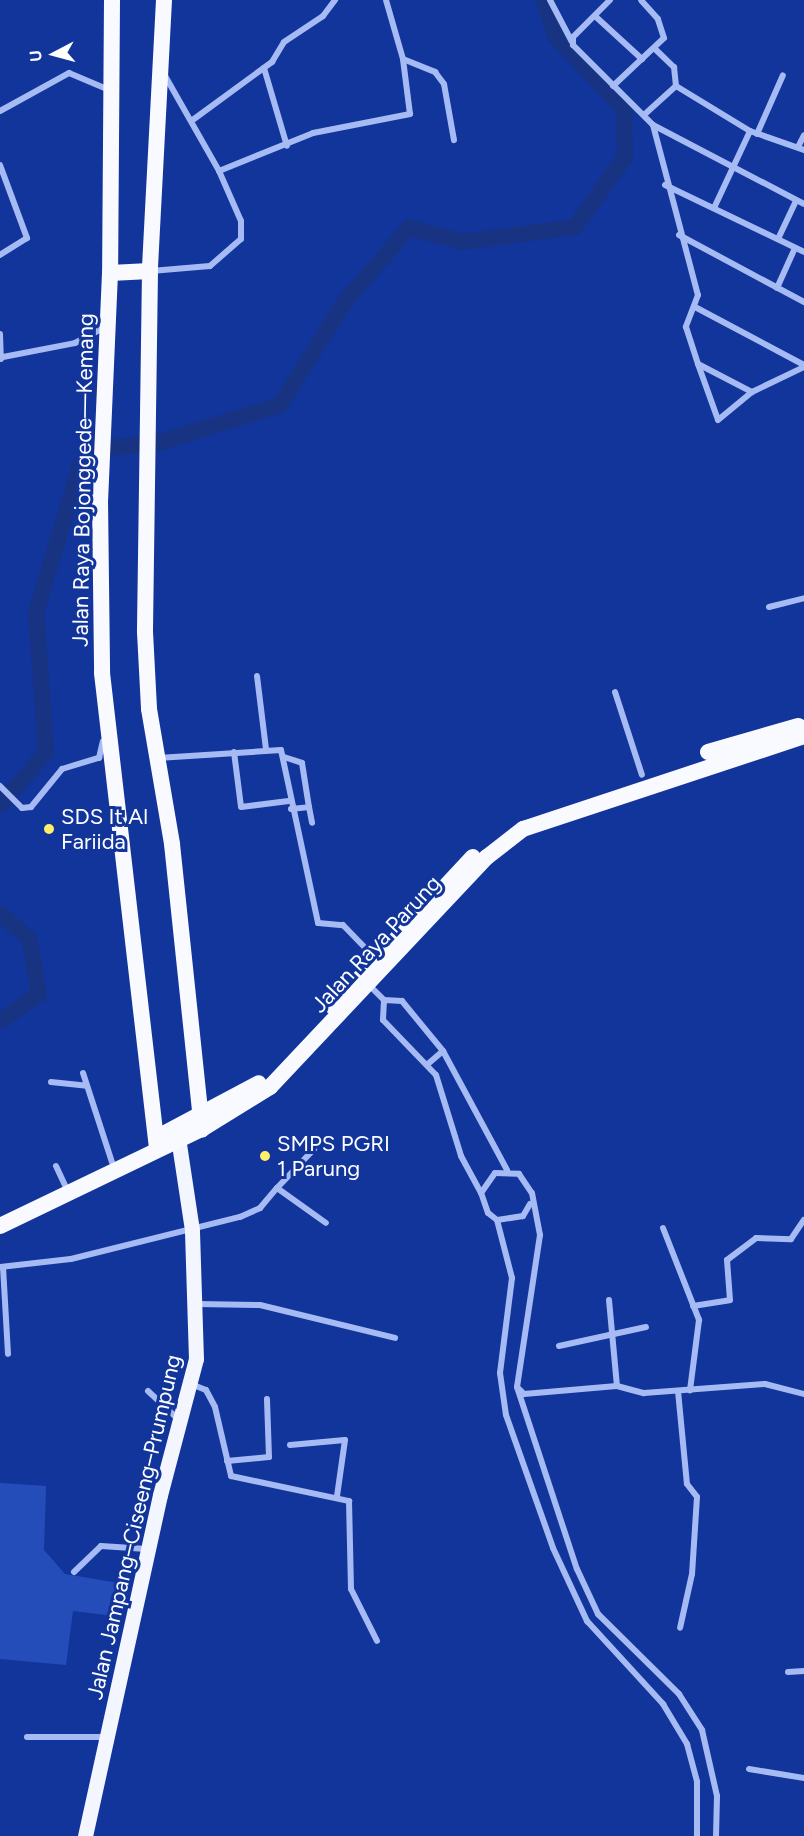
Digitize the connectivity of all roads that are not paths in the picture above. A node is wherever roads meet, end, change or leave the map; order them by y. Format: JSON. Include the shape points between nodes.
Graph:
{"nodes":[{"id":1,"x":112,"y":0,"type":"edge"},
{"id":2,"x":164,"y":0,"type":"edge"},
{"id":3,"x":335,"y":0,"type":"edge"},
{"id":4,"x":386,"y":0,"type":"edge"},
{"id":5,"x":550,"y":0,"type":"edge"},
{"id":6,"x":610,"y":0,"type":"edge"},
{"id":7,"x":641,"y":0,"type":"edge"},
{"id":8,"x":595,"y":16,"type":"junction"},
{"id":9,"x":572,"y":42,"type":"junction"},
{"id":10,"x":654,"y":48,"type":"junction"},
{"id":11,"x":403,"y":59,"type":"junction"},
{"id":12,"x":642,"y":59,"type":"junction"},
{"id":13,"x":264,"y":68,"type":"junction"},
{"id":14,"x":163,"y":72,"type":"junction"},
{"id":15,"x":783,"y":75,"type":"dead end"},
{"id":16,"x":613,"y":86,"type":"junction"},
{"id":17,"x":676,"y":86,"type":"junction"},
{"id":18,"x":104,"y":88,"type":"dead end"},
{"id":19,"x":0,"y":111,"type":"edge"},
{"id":20,"x":645,"y":114,"type":"junction"},
{"id":21,"x":194,"y":119,"type":"junction"},
{"id":22,"x":653,"y":125,"type":"junction"},
{"id":23,"x":750,"y":131,"type":"junction"},
{"id":24,"x":757,"y":134,"type":"junction"},
{"id":25,"x":804,"y":135,"type":"edge"},
{"id":26,"x":454,"y":140,"type":"dead end"},
{"id":27,"x":287,"y":146,"type":"junction"},
{"id":28,"x":801,"y":149,"type":"edge"},
{"id":29,"x":0,"y":165,"type":"edge"},
{"id":30,"x":733,"y":167,"type":"junction"},
{"id":31,"x":219,"y":171,"type":"junction"},
{"id":32,"x":665,"y":185,"type":"junction"},
{"id":33,"x":796,"y":201,"type":"junction"},
{"id":34,"x":804,"y":204,"type":"edge"},
{"id":35,"x":714,"y":208,"type":"junction"},
{"id":36,"x":679,"y":235,"type":"junction"},
{"id":37,"x":778,"y":239,"type":"junction"},
{"id":38,"x":795,"y":248,"type":"junction"},
{"id":39,"x":804,"y":252,"type":"edge"},
{"id":40,"x":0,"y":255,"type":"edge"},
{"id":41,"x":150,"y":271,"type":"junction"},
{"id":42,"x":110,"y":273,"type":"junction"},
{"id":43,"x":777,"y":288,"type":"junction"},
{"id":44,"x":804,"y":302,"type":"edge"},
{"id":45,"x":695,"y":307,"type":"junction"},
{"id":46,"x":108,"y":326,"type":"junction"},
{"id":47,"x":0,"y":334,"type":"edge"},
{"id":48,"x":2,"y":358,"type":"edge"},
{"id":49,"x":698,"y":364,"type":"junction"},
{"id":50,"x":804,"y":366,"type":"edge"},
{"id":51,"x":752,"y":392,"type":"junction"},
{"id":52,"x":804,"y":598,"type":"edge"},
{"id":53,"x":769,"y":607,"type":"dead end"},
{"id":54,"x":257,"y":675,"type":"dead end"},
{"id":55,"x":615,"y":692,"type":"dead end"},
{"id":56,"x":804,"y":725,"type":"edge"},
{"id":57,"x":109,"y":736,"type":"junction"},
{"id":58,"x":804,"y":736,"type":"edge"},
{"id":59,"x":266,"y":749,"type":"junction"},
{"id":60,"x":234,"y":752,"type":"junction"},
{"id":61,"x":284,"y":757,"type":"junction"},
{"id":62,"x":155,"y":758,"type":"junction"},
{"id":63,"x":642,"y":775,"type":"junction"},
{"id":64,"x":0,"y":786,"type":"edge"},
{"id":65,"x":289,"y":801,"type":"junction"},
{"id":66,"x":309,"y":807,"type":"junction"},
{"id":67,"x":291,"y":809,"type":"junction"},
{"id":68,"x":312,"y":823,"type":"dead end"},
{"id":69,"x":376,"y":959,"type":"junction"},
{"id":70,"x":364,"y":980,"type":"junction"},
{"id":71,"x":382,"y":1003,"type":"junction"},
{"id":72,"x":443,"y":1051,"type":"junction"},
{"id":73,"x":429,"y":1063,"type":"junction"},
{"id":74,"x":83,"y":1073,"type":"dead end"},
{"id":75,"x":51,"y":1082,"type":"dead end"},
{"id":76,"x":87,"y":1086,"type":"junction"},
{"id":77,"x":202,"y":1122,"type":"junction"},
{"id":78,"x":178,"y":1133,"type":"junction"},
{"id":79,"x":157,"y":1143,"type":"junction"},
{"id":80,"x":314,"y":1149,"type":"dead end"},
{"id":81,"x":112,"y":1162,"type":"junction"},
{"id":82,"x":56,"y":1166,"type":"dead end"},
{"id":83,"x":507,"y":1170,"type":"junction"},
{"id":84,"x":65,"y":1185,"type":"junction"},
{"id":85,"x":277,"y":1188,"type":"junction"},
{"id":86,"x":481,"y":1193,"type":"junction"},
{"id":87,"x":530,"y":1204,"type":"junction"},
{"id":88,"x":0,"y":1214,"type":"edge"},
{"id":89,"x":497,"y":1220,"type":"junction"},
{"id":90,"x":804,"y":1220,"type":"edge"},
{"id":91,"x":326,"y":1223,"type":"dead end"},
{"id":92,"x":0,"y":1226,"type":"edge"},
{"id":93,"x":192,"y":1228,"type":"junction"},
{"id":94,"x":663,"y":1228,"type":"dead end"},
{"id":95,"x":2,"y":1267,"type":"edge"},
{"id":96,"x":609,"y":1300,"type":"dead end"},
{"id":97,"x":198,"y":1304,"type":"junction"},
{"id":98,"x":693,"y":1306,"type":"junction"},
{"id":99,"x":646,"y":1327,"type":"dead end"},
{"id":100,"x":612,"y":1335,"type":"junction"},
{"id":101,"x":396,"y":1338,"type":"dead end"},
{"id":102,"x":560,"y":1346,"type":"dead end"},
{"id":103,"x":8,"y":1354,"type":"dead end"},
{"id":104,"x":191,"y":1384,"type":"junction"},
{"id":105,"x":616,"y":1386,"type":"junction"},
{"id":106,"x":517,"y":1387,"type":"junction"},
{"id":107,"x":690,"y":1390,"type":"junction"},
{"id":108,"x":148,"y":1391,"type":"dead end"},
{"id":109,"x":678,"y":1391,"type":"junction"},
{"id":110,"x":804,"y":1394,"type":"edge"},
{"id":111,"x":267,"y":1399,"type":"dead end"},
{"id":112,"x":181,"y":1421,"type":"junction"},
{"id":113,"x":290,"y":1445,"type":"dead end"},
{"id":114,"x":226,"y":1461,"type":"junction"},
{"id":115,"x":337,"y":1496,"type":"junction"},
{"id":116,"x":148,"y":1549,"type":"junction"},
{"id":117,"x":577,"y":1569,"type":"junction"},
{"id":118,"x":74,"y":1572,"type":"dead end"},
{"id":119,"x":565,"y":1574,"type":"junction"},
{"id":120,"x":680,"y":1628,"type":"dead end"},
{"id":121,"x":377,"y":1641,"type":"dead end"},
{"id":122,"x":804,"y":1671,"type":"edge"},
{"id":123,"x":788,"y":1672,"type":"dead end"},
{"id":124,"x":27,"y":1737,"type":"dead end"},
{"id":125,"x":110,"y":1737,"type":"junction"},
{"id":126,"x":748,"y":1769,"type":"dead end"},
{"id":127,"x":804,"y":1778,"type":"edge"},
{"id":128,"x":85,"y":1836,"type":"edge"},
{"id":129,"x":697,"y":1836,"type":"edge"},
{"id":130,"x":716,"y":1836,"type":"edge"}],
"edges":[{"from":1,"to":42,"type":"highway","name":"Jalan Raya Bojonggede—Kemang"},
{"from":2,"to":14,"type":"highway"},
{"from":3,"to":13,"type":"street","via":[[323,16],[284,42]]},
{"from":4,"to":11,"type":"street"},
{"from":5,"to":9,"type":"street"},
{"from":6,"to":8,"type":"street"},
{"from":7,"to":10,"type":"street","via":[[664,32]]},
{"from":8,"to":9,"type":"street"},
{"from":8,"to":12,"type":"street"},
{"from":9,"to":16,"type":"street"},
{"from":10,"to":12,"type":"street"},
{"from":10,"to":17,"type":"street","via":[[674,67]]},
{"from":11,"to":26,"type":"street","via":[[435,72],[444,84]]},
{"from":11,"to":27,"type":"street","via":[[410,114],[313,134]]},
{"from":12,"to":16,"type":"street"},
{"from":13,"to":21,"type":"street"},
{"from":13,"to":27,"type":"street"},
{"from":14,"to":21,"type":"street"},
{"from":14,"to":41,"type":"highway"},
{"from":15,"to":24,"type":"street"},
{"from":16,"to":20,"type":"street"},
{"from":17,"to":20,"type":"street"},
{"from":17,"to":23,"type":"street"},
{"from":18,"to":19,"type":"street","via":[[69,73]]},
{"from":20,"to":22,"type":"street"},
{"from":21,"to":31,"type":"street"},
{"from":22,"to":30,"type":"street"},
{"from":22,"to":32,"type":"street"},
{"from":23,"to":24,"type":"street"},
{"from":23,"to":30,"type":"street"},
{"from":24,"to":28,"type":"street"},
{"from":25,"to":28,"type":"street"},
{"from":27,"to":31,"type":"street"},
{"from":29,"to":40,"type":"street","via":[[27,238]]},
{"from":30,"to":33,"type":"street"},
{"from":30,"to":35,"type":"street"},
{"from":31,"to":41,"type":"street","via":[[241,221],[242,239],[210,266]]},
{"from":32,"to":35,"type":"street"},
{"from":32,"to":36,"type":"street"},
{"from":33,"to":34,"type":"street"},
{"from":33,"to":37,"type":"street"},
{"from":35,"to":37,"type":"street"},
{"from":36,"to":43,"type":"street"},
{"from":36,"to":45,"type":"street","via":[[698,295]]},
{"from":37,"to":38,"type":"street"},
{"from":38,"to":39,"type":"street"},
{"from":38,"to":43,"type":"street"},
{"from":41,"to":42,"type":"highway"},
{"from":41,"to":62,"type":"highway","via":[[145,632]]},
{"from":42,"to":46,"type":"highway","name":"Jalan Raya Bojonggede—Kemang"},
{"from":43,"to":44,"type":"street"},
{"from":45,"to":49,"type":"street","via":[[686,327]]},
{"from":45,"to":50,"type":"street"},
{"from":46,"to":48,"type":"street","via":[[75,343]]},
{"from":46,"to":57,"type":"highway","name":"Jalan Raya Bojonggede—Kemang","via":[[101,633]]},
{"from":47,"to":48,"type":"street"},
{"from":49,"to":51,"type":"street"},
{"from":49,"to":51,"type":"street","via":[[718,420]]},
{"from":50,"to":51,"type":"street"},
{"from":52,"to":53,"type":"street"},
{"from":54,"to":59,"type":"street"},
{"from":55,"to":63,"type":"street"},
{"from":56,"to":63,"type":"highway","name":"Jalan Raya Parung"},
{"from":57,"to":64,"type":"street","via":[[103,739],[99,758],[62,769],[31,807],[22,808]]},
{"from":57,"to":79,"type":"highway","name":"Jalan Raya Bojonggede—Kemang"},
{"from":58,"to":70,"type":"highway","name":"Jalan Raya Parung","via":[[523,829],[487,857]]},
{"from":59,"to":60,"type":"street"},
{"from":59,"to":61,"type":"street","via":[[281,750]]},
{"from":60,"to":62,"type":"street"},
{"from":60,"to":65,"type":"street","via":[[241,807]]},
{"from":61,"to":65,"type":"street"},
{"from":61,"to":66,"type":"street","via":[[302,763]]},
{"from":62,"to":77,"type":"highway","via":[[172,844]]},
{"from":63,"to":69,"type":"highway","name":"Jalan Raya Parung","via":[[517,821],[440,889]]},
{"from":65,"to":67,"type":"street"},
{"from":66,"to":67,"type":"street"},
{"from":66,"to":68,"type":"street"},
{"from":67,"to":69,"type":"street","via":[[318,923],[343,925]]},
{"from":69,"to":70,"type":"highway","name":"Jalan Raya Parung"},
{"from":70,"to":71,"type":"street"},
{"from":70,"to":77,"type":"highway","name":"Jalan Raya Parung","via":[[291,1070],[245,1105]]},
{"from":71,"to":72,"type":"street","via":[[402,1001]]},
{"from":71,"to":73,"type":"street","via":[[383,1020]]},
{"from":72,"to":73,"type":"street"},
{"from":72,"to":83,"type":"street"},
{"from":73,"to":86,"type":"street","via":[[469,1177]]},
{"from":74,"to":76,"type":"street"},
{"from":75,"to":76,"type":"street"},
{"from":76,"to":81,"type":"street"},
{"from":77,"to":78,"type":"highway","name":"Jalan Raya Parung"},
{"from":78,"to":79,"type":"highway","name":"Jalan Raya Parung"},
{"from":78,"to":93,"type":"main road","name":"Jalan Jampang–Ciseeng–Prumpung"},
{"from":79,"to":81,"type":"highway","name":"Jalan Raya Parung"},
{"from":79,"to":92,"type":"highway","name":"Jalan Raya Parung"},
{"from":80,"to":85,"type":"street"},
{"from":81,"to":84,"type":"highway","name":"Jalan Raya Parung"},
{"from":82,"to":84,"type":"street"},
{"from":83,"to":86,"type":"street","via":[[486,1181]]},
{"from":83,"to":87,"type":"street","via":[[527,1181]]},
{"from":84,"to":88,"type":"highway","name":"Jalan Raya Parung"},
{"from":85,"to":91,"type":"street"},
{"from":85,"to":93,"type":"street","via":[[260,1208]]},
{"from":86,"to":89,"type":"street","via":[[488,1213]]},
{"from":87,"to":89,"type":"street","via":[[523,1216]]},
{"from":87,"to":106,"type":"street","via":[[540,1246]]},
{"from":89,"to":119,"type":"street","via":[[512,1278],[500,1373],[506,1415]]},
{"from":90,"to":98,"type":"street","via":[[791,1239],[756,1238],[727,1260],[730,1300]]},
{"from":93,"to":95,"type":"street","via":[[71,1259]]},
{"from":93,"to":97,"type":"main road","name":"Jalan Jampang–Ciseeng–Prumpung"},
{"from":94,"to":98,"type":"street"},
{"from":95,"to":103,"type":"street"},
{"from":96,"to":100,"type":"street"},
{"from":97,"to":101,"type":"street","via":[[260,1305]]},
{"from":97,"to":104,"type":"main road","name":"Jalan Jampang–Ciseeng–Prumpung"},
{"from":98,"to":107,"type":"street","via":[[700,1339]]},
{"from":99,"to":100,"type":"street"},
{"from":100,"to":102,"type":"street"},
{"from":100,"to":105,"type":"street"},
{"from":104,"to":112,"type":"main road","name":"Jalan Jampang–Ciseeng–Prumpung"},
{"from":104,"to":114,"type":"street","via":[[210,1395],[224,1431]]},
{"from":105,"to":106,"type":"street","via":[[524,1394]]},
{"from":105,"to":109,"type":"street"},
{"from":106,"to":117,"type":"street"},
{"from":107,"to":109,"type":"street"},
{"from":107,"to":110,"type":"street","via":[[773,1384]]},
{"from":108,"to":112,"type":"street"},
{"from":109,"to":120,"type":"street","via":[[687,1484],[697,1497],[692,1574]]},
{"from":111,"to":114,"type":"street","via":[[269,1457]]},
{"from":112,"to":116,"type":"main road","name":"Jalan Jampang–Ciseeng–Prumpung"},
{"from":113,"to":115,"type":"street","via":[[345,1440]]},
{"from":114,"to":115,"type":"street","via":[[228,1473],[239,1480]]},
{"from":115,"to":121,"type":"street","via":[[349,1504],[351,1589]]},
{"from":116,"to":118,"type":"street","via":[[105,1545]]},
{"from":116,"to":125,"type":"main road","name":"Jalan Jampang–Ciseeng–Prumpung"},
{"from":117,"to":119,"type":"street"},
{"from":117,"to":130,"type":"street","via":[[605,1625],[680,1694],[702,1730],[717,1796]]},
{"from":119,"to":129,"type":"street","via":[[587,1621],[679,1728],[697,1782]]},
{"from":122,"to":123,"type":"street"},
{"from":124,"to":125,"type":"street"},
{"from":125,"to":128,"type":"main road","name":"Jalan Jampang–Ciseeng–Prumpung"},
{"from":126,"to":127,"type":"street"}]}
